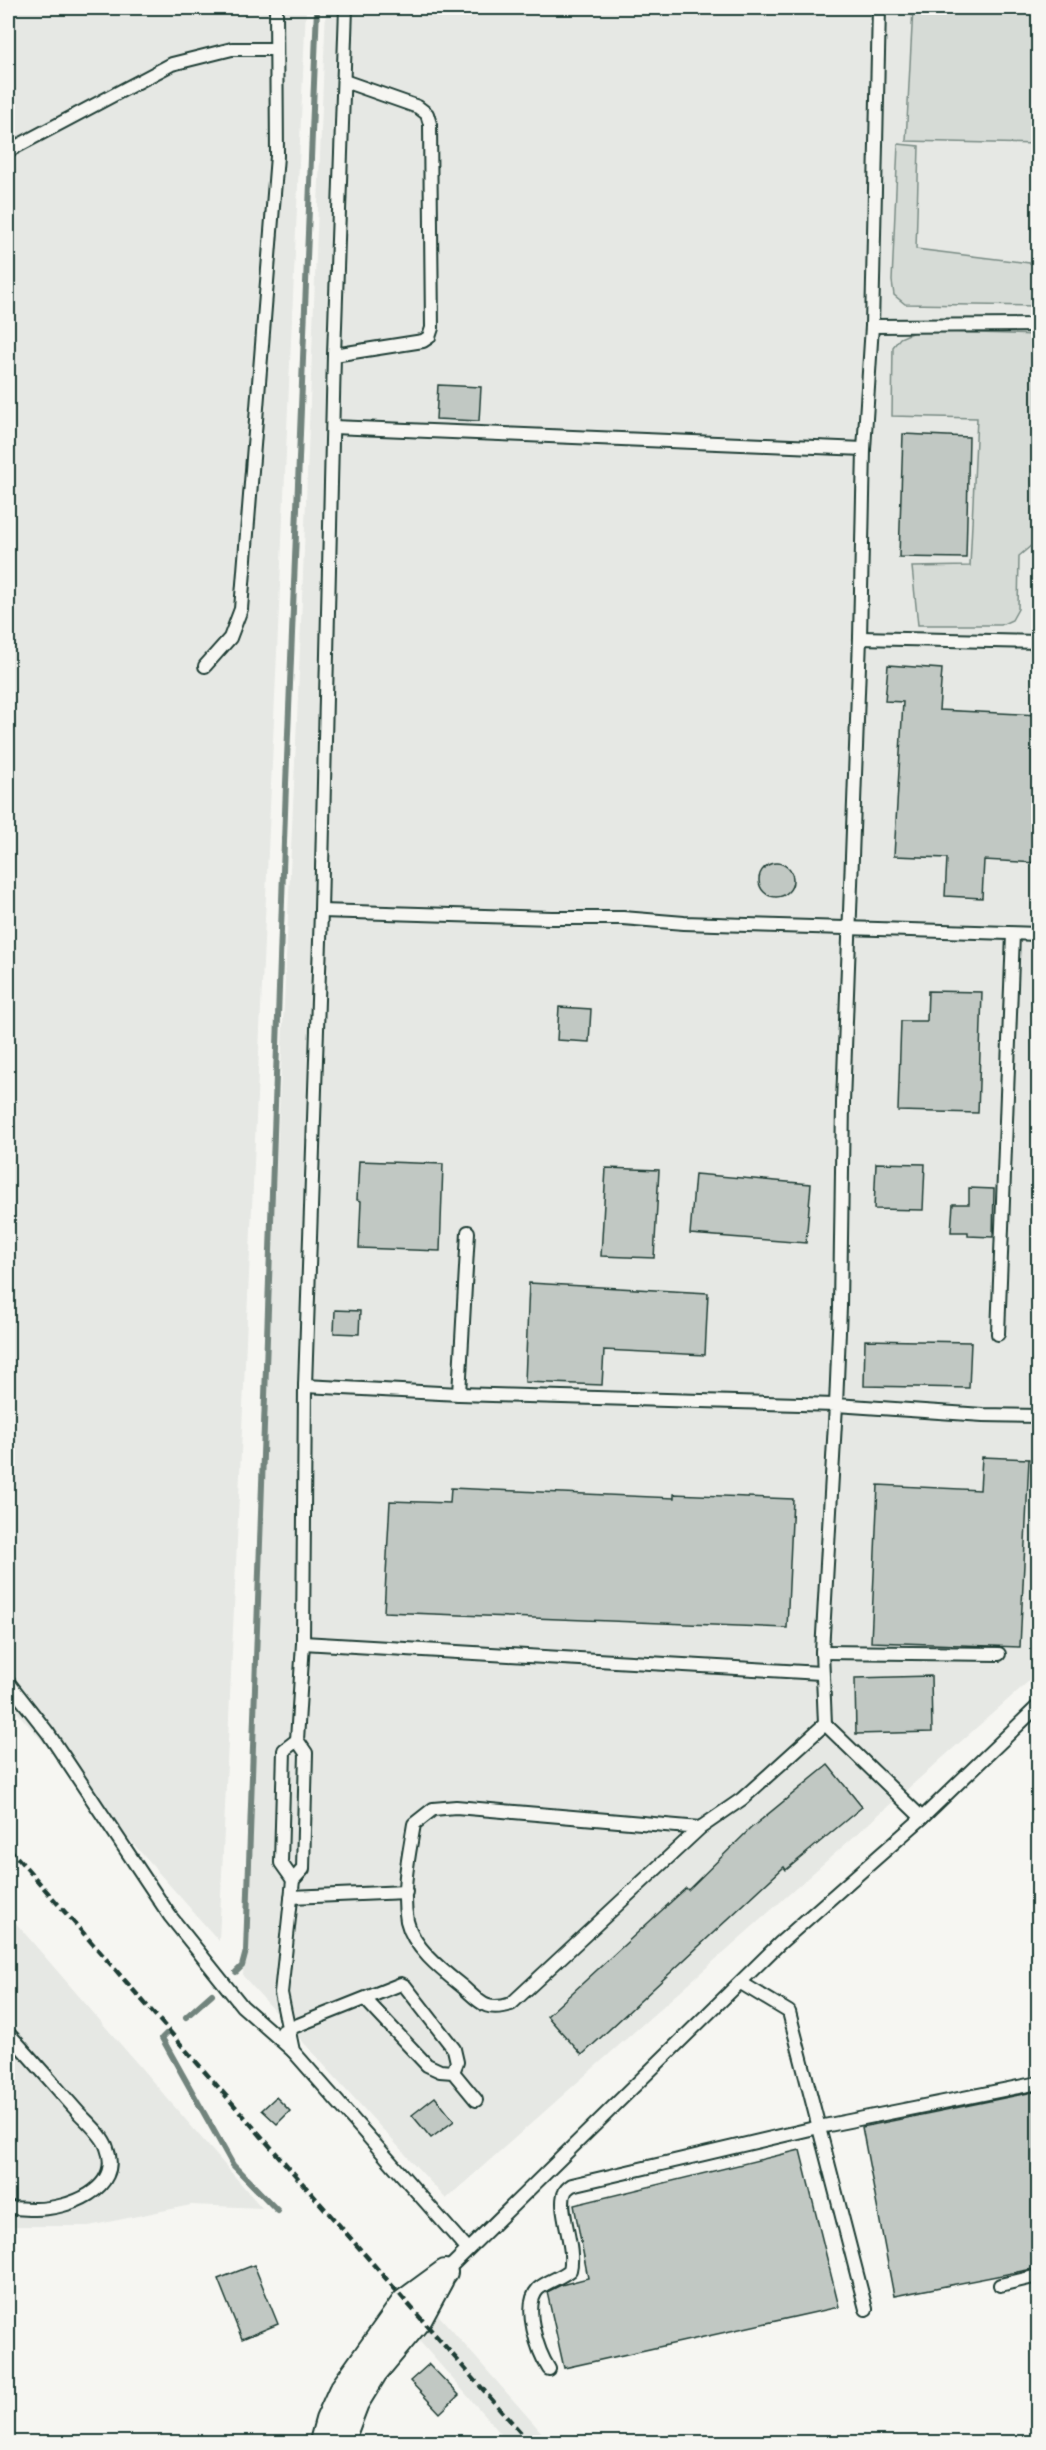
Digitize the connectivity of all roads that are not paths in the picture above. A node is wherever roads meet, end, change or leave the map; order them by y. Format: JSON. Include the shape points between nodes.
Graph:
{"nodes":[{"id":1,"x":276,"y":8,"type":"edge"},
{"id":2,"x":346,"y":8,"type":"edge"},
{"id":3,"x":879,"y":8,"type":"edge"},
{"id":4,"x":276,"y":50,"type":"junction"},
{"id":5,"x":344,"y":81,"type":"junction"},
{"id":6,"x":8,"y":151,"type":"edge"},
{"id":7,"x":1038,"y":325,"type":"edge"},
{"id":8,"x":872,"y":326,"type":"junction"},
{"id":9,"x":334,"y":355,"type":"junction"},
{"id":10,"x":333,"y":427,"type":"junction"},
{"id":11,"x":864,"y":449,"type":"junction"},
{"id":12,"x":860,"y":638,"type":"junction"},
{"id":13,"x":1038,"y":642,"type":"edge"},
{"id":14,"x":205,"y":666,"type":"dead end"},
{"id":15,"x":321,"y":911,"type":"junction"},
{"id":16,"x":849,"y":927,"type":"junction"},
{"id":17,"x":1013,"y":934,"type":"junction"},
{"id":18,"x":1038,"y":934,"type":"edge"},
{"id":19,"x":468,"y":1232,"type":"dead end"},
{"id":20,"x":998,"y":1334,"type":"dead end"},
{"id":21,"x":305,"y":1386,"type":"junction"},
{"id":22,"x":459,"y":1394,"type":"junction"},
{"id":23,"x":836,"y":1405,"type":"junction"},
{"id":24,"x":1038,"y":1416,"type":"edge"},
{"id":25,"x":303,"y":1643,"type":"junction"},
{"id":26,"x":822,"y":1652,"type":"junction"},
{"id":27,"x":999,"y":1654,"type":"dead end"},
{"id":28,"x":821,"y":1672,"type":"junction"},
{"id":29,"x":8,"y":1682,"type":"edge"},
{"id":30,"x":1038,"y":1706,"type":"edge"},
{"id":31,"x":825,"y":1724,"type":"junction"},
{"id":32,"x":297,"y":1740,"type":"junction"},
{"id":33,"x":922,"y":1818,"type":"junction"},
{"id":34,"x":700,"y":1828,"type":"junction"},
{"id":35,"x":293,"y":1880,"type":"junction"},
{"id":36,"x":406,"y":1892,"type":"junction"},
{"id":37,"x":291,"y":1897,"type":"junction"},
{"id":38,"x":741,"y":1983,"type":"junction"},
{"id":39,"x":365,"y":1998,"type":"junction"},
{"id":40,"x":289,"y":2029,"type":"junction"},
{"id":41,"x":8,"y":2033,"type":"edge"},
{"id":42,"x":273,"y":2035,"type":"junction"},
{"id":43,"x":293,"y":2051,"type":"junction"},
{"id":44,"x":453,"y":2072,"type":"junction"},
{"id":45,"x":1038,"y":2083,"type":"edge"},
{"id":46,"x":476,"y":2100,"type":"dead end"},
{"id":47,"x":817,"y":2122,"type":"junction"},
{"id":48,"x":8,"y":2208,"type":"edge"},
{"id":49,"x":467,"y":2249,"type":"junction"},
{"id":50,"x":445,"y":2272,"type":"junction"},
{"id":51,"x":1038,"y":2276,"type":"edge"},
{"id":52,"x":1000,"y":2285,"type":"dead end"},
{"id":53,"x":866,"y":2309,"type":"dead end"},
{"id":54,"x":549,"y":2368,"type":"dead end"},
{"id":55,"x":322,"y":2442,"type":"edge"},
{"id":56,"x":341,"y":2442,"type":"edge"}],
"edges":[{"from":1,"to":4,"type":"lane"},
{"from":2,"to":5,"type":"lane"},
{"from":3,"to":8,"type":"lane"},
{"from":4,"to":6,"type":"lane","via":[[232,49],[172,64]]},
{"from":4,"to":14,"type":"lane","via":[[277,156],[241,609],[230,638]]},
{"from":5,"to":9,"type":"lane"},
{"from":5,"to":9,"type":"lane","via":[[418,107],[427,114],[432,328],[423,341]]},
{"from":7,"to":8,"type":"lane"},
{"from":8,"to":11,"type":"lane"},
{"from":9,"to":10,"type":"lane"},
{"from":10,"to":11,"type":"lane"},
{"from":10,"to":15,"type":"lane"},
{"from":11,"to":12,"type":"lane"},
{"from":12,"to":13,"type":"lane"},
{"from":12,"to":16,"type":"lane"},
{"from":15,"to":16,"type":"lane"},
{"from":15,"to":21,"type":"lane"},
{"from":16,"to":17,"type":"lane"},
{"from":16,"to":23,"type":"lane"},
{"from":17,"to":18,"type":"lane"},
{"from":17,"to":20,"type":"lane"},
{"from":19,"to":22,"type":"lane"},
{"from":21,"to":22,"type":"lane"},
{"from":21,"to":25,"type":"lane"},
{"from":22,"to":23,"type":"lane"},
{"from":23,"to":24,"type":"lane"},
{"from":23,"to":26,"type":"lane"},
{"from":25,"to":28,"type":"lane"},
{"from":25,"to":32,"type":"lane"},
{"from":26,"to":27,"type":"lane"},
{"from":26,"to":28,"type":"lane"},
{"from":28,"to":31,"type":"lane"},
{"from":29,"to":42,"type":"lane","via":[[48,1733],[170,1916],[242,2006]]},
{"from":30,"to":33,"type":"lane"},
{"from":31,"to":33,"type":"lane"},
{"from":31,"to":34,"type":"lane","via":[[742,1799]]},
{"from":32,"to":35,"type":"lane","via":[[306,1753],[303,1869]]},
{"from":32,"to":35,"type":"lane","via":[[284,1750],[281,1863]]},
{"from":33,"to":38,"type":"lane","via":[[780,1943]]},
{"from":34,"to":36,"type":"lane","via":[[456,1807],[433,1809],[414,1824]]},
{"from":34,"to":36,"type":"lane","via":[[511,2004],[498,2008],[486,2007],[436,1965],[408,1922]]},
{"from":35,"to":37,"type":"lane"},
{"from":36,"to":37,"type":"lane"},
{"from":37,"to":40,"type":"lane","via":[[281,1993]]},
{"from":38,"to":47,"type":"lane","via":[[789,2012]]},
{"from":38,"to":49,"type":"lane"},
{"from":39,"to":40,"type":"lane"},
{"from":39,"to":44,"type":"lane","via":[[427,2065]]},
{"from":39,"to":44,"type":"lane","via":[[396,1984],[405,1986],[454,2049],[457,2062]]},
{"from":40,"to":42,"type":"lane"},
{"from":40,"to":43,"type":"lane"},
{"from":41,"to":48,"type":"lane","via":[[100,2138],[110,2161],[108,2176],[78,2201],[38,2210]]},
{"from":42,"to":43,"type":"lane"},
{"from":43,"to":49,"type":"lane"},
{"from":44,"to":46,"type":"lane"},
{"from":45,"to":47,"type":"lane"},
{"from":47,"to":53,"type":"lane"},
{"from":47,"to":54,"type":"lane","via":[[566,2189],[563,2202],[572,2250],[570,2270],[542,2286],[532,2300],[537,2344]]},
{"from":49,"to":50,"type":"lane"},
{"from":50,"to":55,"type":"street","via":[[404,2302],[341,2391]]},
{"from":50,"to":56,"type":"street","via":[[420,2318],[375,2372],[356,2403]]},
{"from":51,"to":52,"type":"lane"}]}
